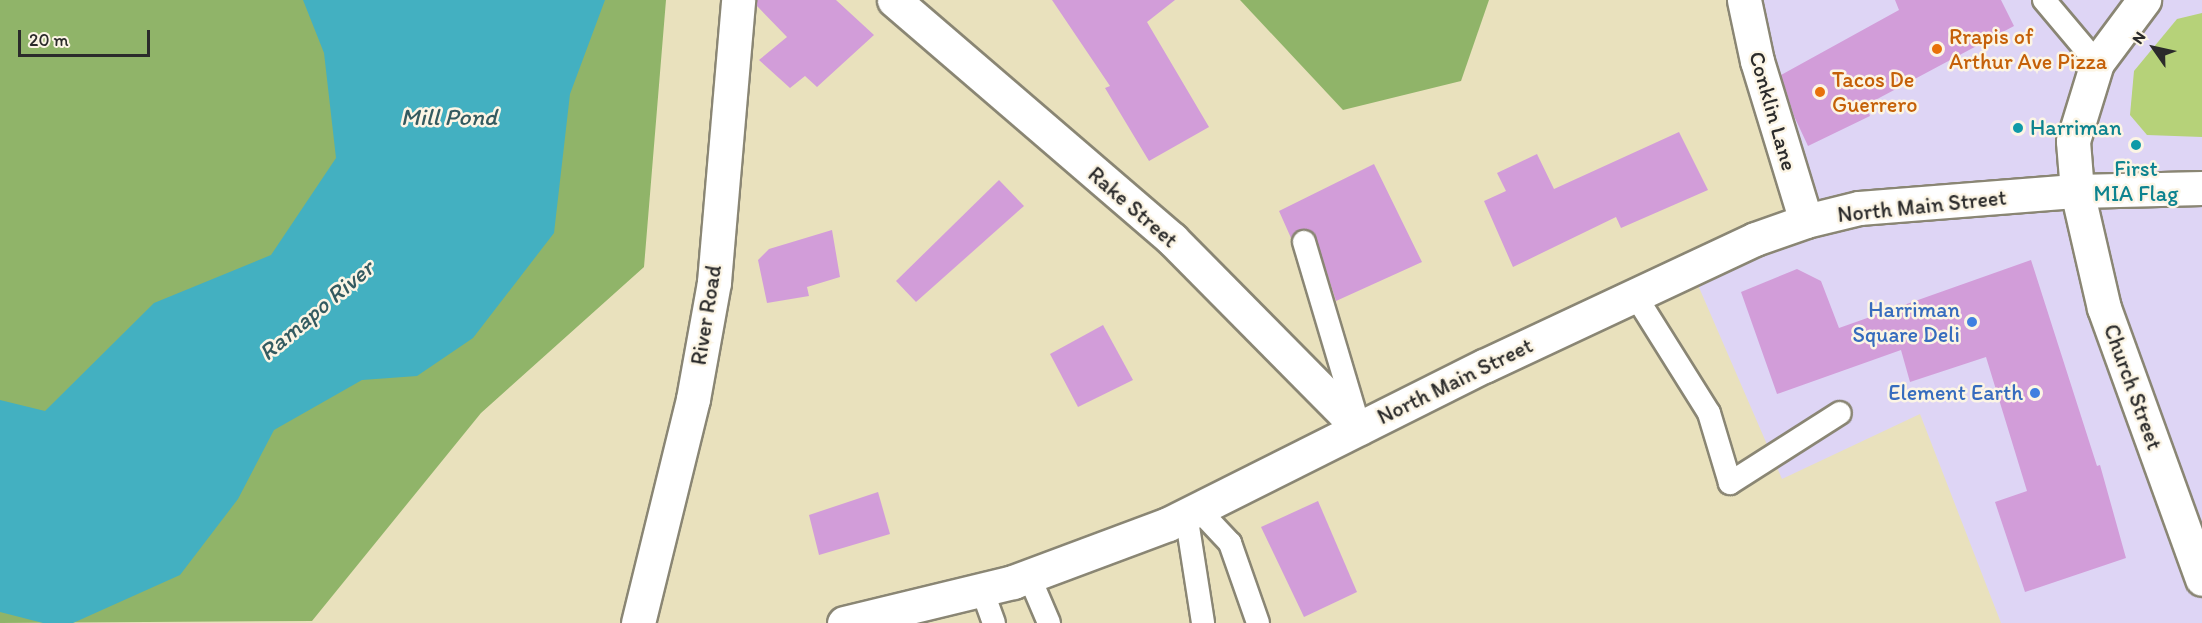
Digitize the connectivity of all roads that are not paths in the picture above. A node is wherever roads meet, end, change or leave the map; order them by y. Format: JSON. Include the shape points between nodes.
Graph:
{"nodes":[{"id":1,"x":738,"y":0,"type":"edge"},
{"id":2,"x":894,"y":0,"type":"edge"},
{"id":3,"x":1744,"y":0,"type":"edge"},
{"id":4,"x":2044,"y":0,"type":"edge"},
{"id":5,"x":2144,"y":0,"type":"edge"},
{"id":6,"x":2097,"y":63,"type":"junction"},
{"id":7,"x":2202,"y":188,"type":"edge"},
{"id":8,"x":2077,"y":191,"type":"junction"},
{"id":9,"x":1806,"y":221,"type":"junction"},
{"id":10,"x":1304,"y":242,"type":"dead end"},
{"id":11,"x":1635,"y":295,"type":"junction"},
{"id":12,"x":1840,"y":413,"type":"dead end"},
{"id":13,"x":1359,"y":428,"type":"junction"},
{"id":14,"x":1192,"y":512,"type":"junction"},
{"id":15,"x":1029,"y":576,"type":"junction"},
{"id":16,"x":2202,"y":579,"type":"edge"},
{"id":17,"x":982,"y":590,"type":"junction"},
{"id":18,"x":638,"y":623,"type":"edge"},
{"id":19,"x":844,"y":623,"type":"edge"},
{"id":20,"x":994,"y":623,"type":"edge"},
{"id":21,"x":1049,"y":623,"type":"edge"},
{"id":22,"x":1203,"y":623,"type":"edge"},
{"id":23,"x":1258,"y":623,"type":"edge"}],
"edges":[{"from":1,"to":18,"type":"street","name":"River Road","via":[[714,282],[693,399]]},
{"from":2,"to":13,"type":"street","name":"Rake Street","via":[[1172,239]]},
{"from":3,"to":9,"type":"street","name":"Conklin Lane","via":[[1757,61]]},
{"from":4,"to":6,"type":"lane"},
{"from":5,"to":6,"type":"street","name":"Church Street"},
{"from":6,"to":8,"type":"street","name":"Church Street","via":[[2073,141]]},
{"from":7,"to":8,"type":"street","name":"North Main Street"},
{"from":8,"to":9,"type":"street","name":"North Main Street","via":[[1859,208]]},
{"from":8,"to":16,"type":"street","name":"Church Street","via":[[2104,308]]},
{"from":9,"to":11,"type":"street","name":"North Main Street","via":[[1755,239]]},
{"from":10,"to":13,"type":"lane"},
{"from":11,"to":12,"type":"lane","via":[[1709,413],[1730,483]]},
{"from":11,"to":13,"type":"street","name":"North Main Street"},
{"from":13,"to":14,"type":"street","name":"North Main Street"},
{"from":14,"to":15,"type":"street","name":"North Main Street"},
{"from":14,"to":22,"type":"lane"},
{"from":14,"to":23,"type":"lane","via":[[1230,543]]},
{"from":15,"to":17,"type":"street","name":"North Main Street"},
{"from":15,"to":21,"type":"lane"},
{"from":17,"to":19,"type":"street","name":"North Main Street"},
{"from":17,"to":20,"type":"lane"}]}
